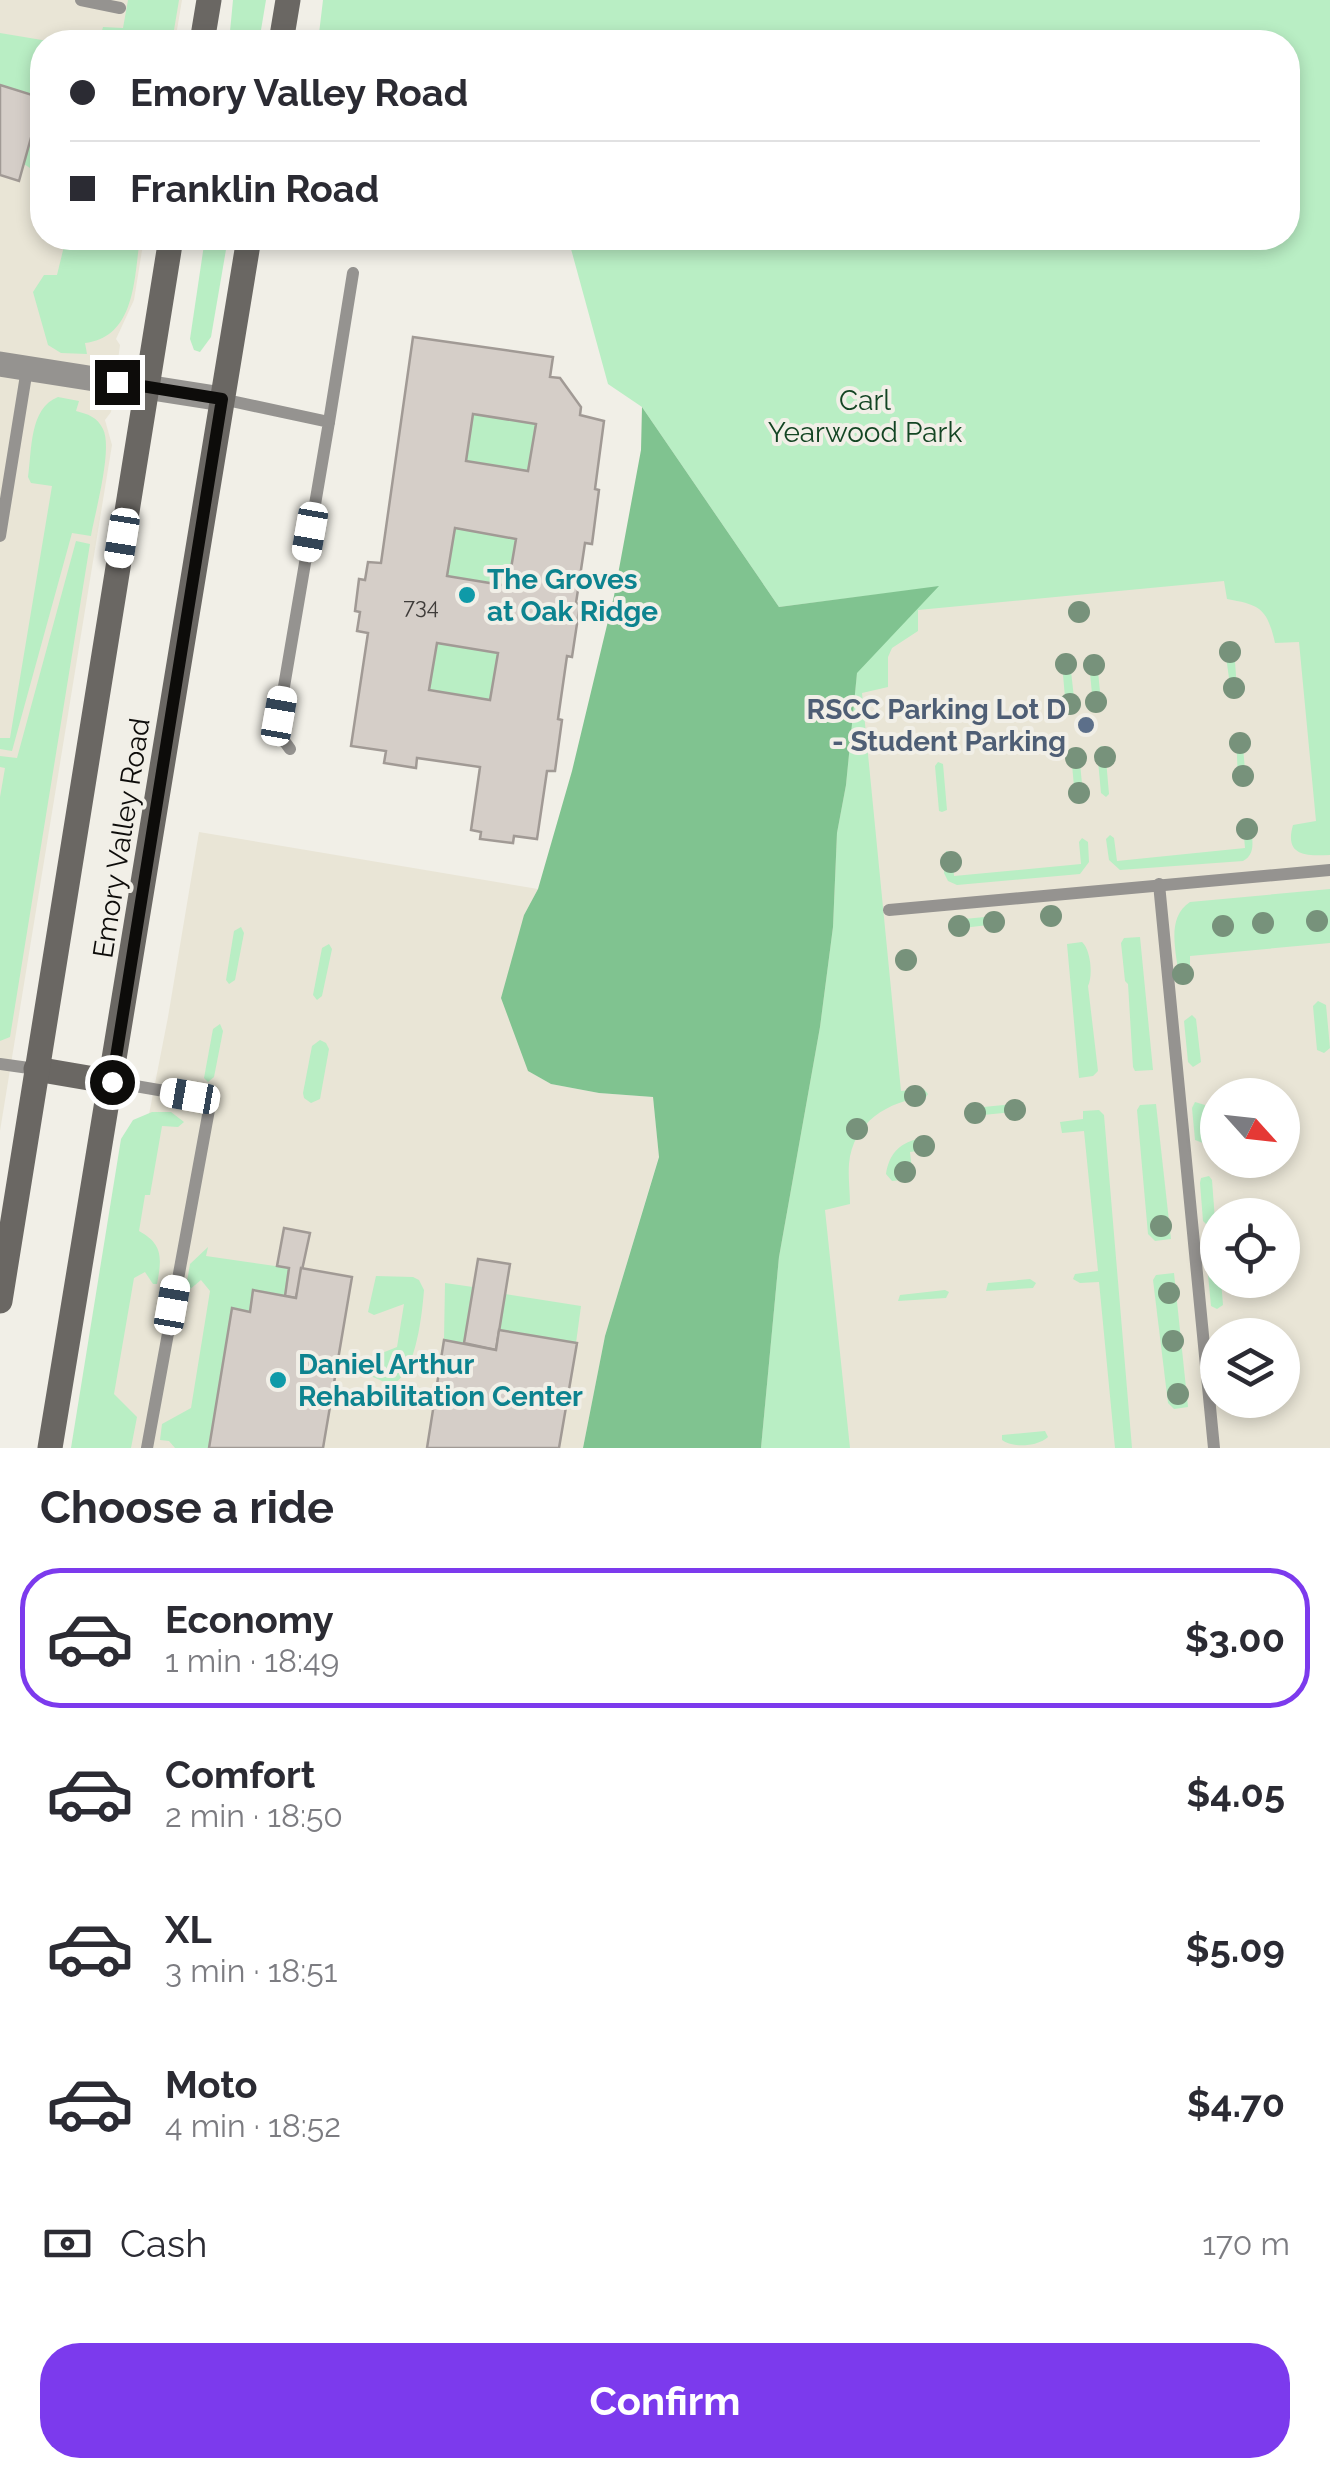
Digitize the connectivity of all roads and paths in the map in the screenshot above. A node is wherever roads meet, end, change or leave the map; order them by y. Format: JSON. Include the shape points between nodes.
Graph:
{"nodes":[{"id":1,"x":81,"y":0,"type":"edge"},
{"id":2,"x":208,"y":0,"type":"edge"},
{"id":3,"x":288,"y":0,"type":"edge"},
{"id":4,"x":120,"y":8,"type":"dead end"},
{"id":5,"x":204,"y":30,"type":"edge"},
{"id":6,"x":283,"y":30,"type":"edge"},
{"id":7,"x":169,"y":250,"type":"edge"},
{"id":8,"x":247,"y":250,"type":"edge"},
{"id":9,"x":353,"y":273,"type":"dead end"},
{"id":10,"x":0,"y":364,"type":"edge"},
{"id":11,"x":27,"y":369,"type":"junction"},
{"id":12,"x":147,"y":386,"type":"junction"},
{"id":13,"x":222,"y":399,"type":"junction"},
{"id":14,"x":329,"y":422,"type":"junction"},
{"id":15,"x":4,"y":484,"type":"edge"},
{"id":16,"x":0,"y":536,"type":"edge"},
{"id":17,"x":290,"y":749,"type":"dead end"},
{"id":18,"x":1330,"y":870,"type":"edge"},
{"id":19,"x":1159,"y":884,"type":"junction"},
{"id":20,"x":889,"y":910,"type":"dead end"},
{"id":21,"x":0,"y":1064,"type":"edge"},
{"id":22,"x":36,"y":1069,"type":"junction"},
{"id":23,"x":112,"y":1082,"type":"junction"},
{"id":24,"x":0,"y":1301,"type":"edge"},
{"id":25,"x":50,"y":1448,"type":"edge"},
{"id":26,"x":147,"y":1448,"type":"edge"},
{"id":27,"x":1214,"y":1448,"type":"edge"}],
"edges":[{"from":1,"to":4,"type":"lane"},
{"from":2,"to":5,"type":"main road"},
{"from":3,"to":6,"type":"main road"},
{"from":7,"to":12,"type":"main road","name":"Emory Valley Road"},
{"from":8,"to":13,"type":"main road","name":"Emory Valley Road"},
{"from":9,"to":14,"type":"lane"},
{"from":10,"to":11,"type":"street"},
{"from":11,"to":12,"type":"street"},
{"from":11,"to":15,"type":"lane"},
{"from":12,"to":13,"type":"street"},
{"from":12,"to":22,"type":"main road","name":"Emory Valley Road"},
{"from":13,"to":14,"type":"lane"},
{"from":13,"to":23,"type":"main road","name":"Emory Valley Road"},
{"from":14,"to":17,"type":"lane","via":[[279,716],[280,735]]},
{"from":15,"to":16,"type":"lane"},
{"from":18,"to":19,"type":"lane"},
{"from":19,"to":20,"type":"lane"},
{"from":19,"to":27,"type":"lane"},
{"from":21,"to":22,"type":"lane"},
{"from":22,"to":23,"type":"main road"},
{"from":22,"to":24,"type":"main road","name":"Emory Valley Road"},
{"from":23,"to":25,"type":"main road","name":"Emory Valley Road"},
{"from":23,"to":26,"type":"lane","via":[[211,1099]]}]}
